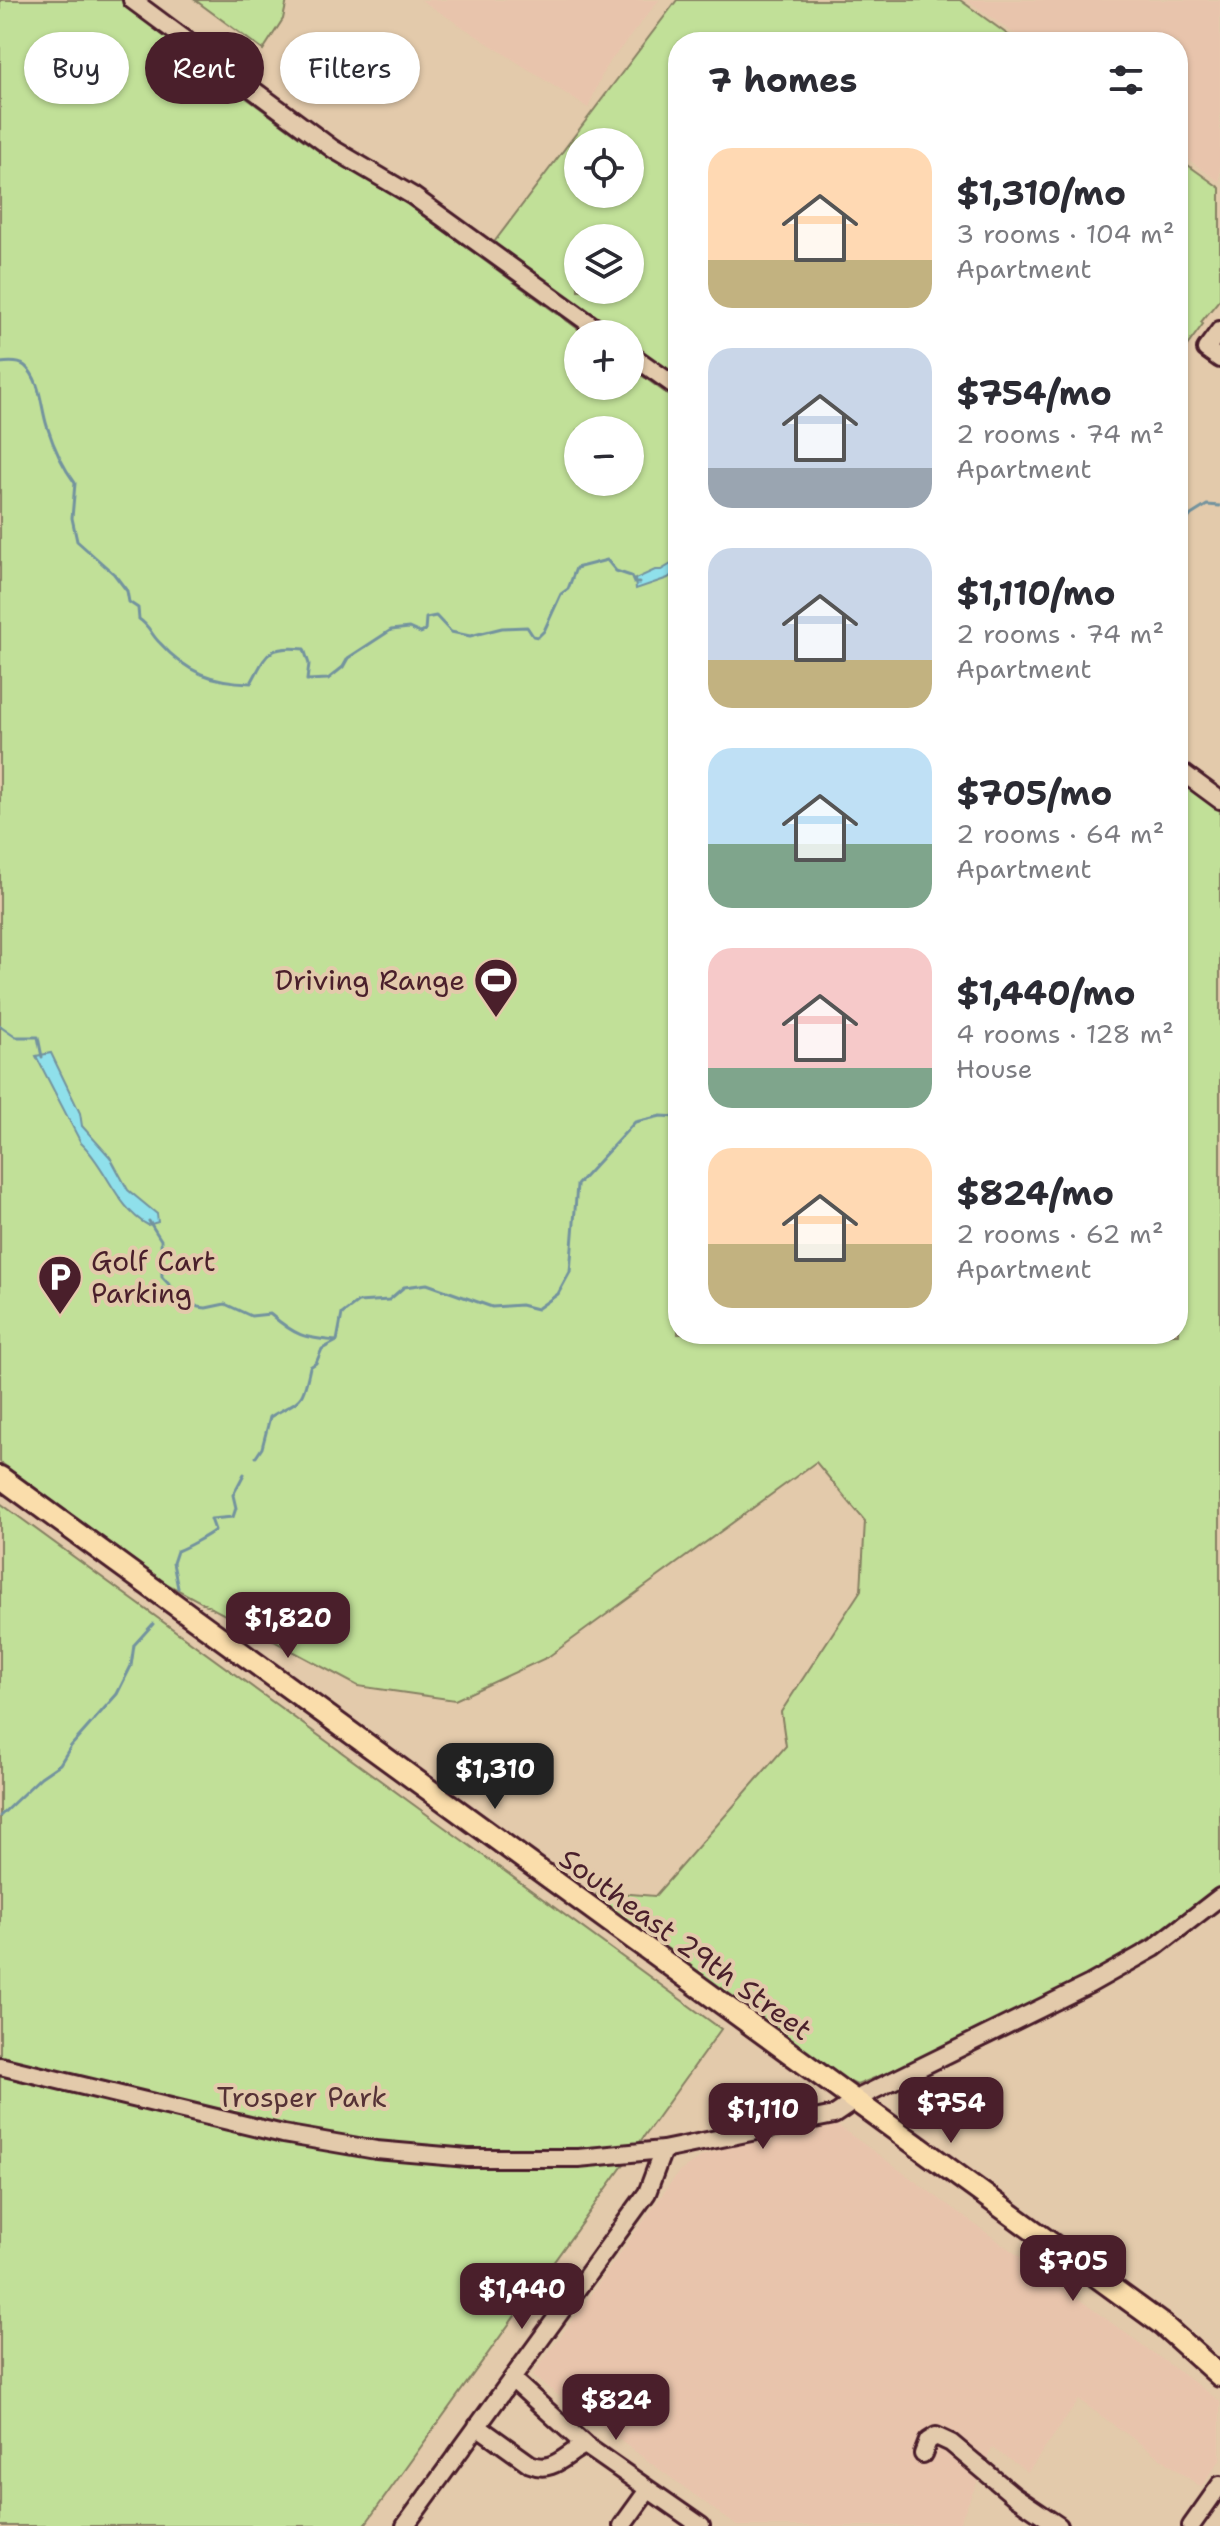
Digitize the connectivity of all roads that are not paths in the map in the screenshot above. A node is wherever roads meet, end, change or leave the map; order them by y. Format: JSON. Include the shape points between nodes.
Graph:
{"nodes":[{"id":1,"x":132,"y":0,"type":"edge"},
{"id":2,"x":585,"y":320,"type":"edge"},
{"id":3,"x":1220,"y":330,"type":"edge"},
{"id":4,"x":1213,"y":354,"type":"edge"},
{"id":5,"x":644,"y":364,"type":"edge"},
{"id":6,"x":668,"y":381,"type":"edge"},
{"id":7,"x":1188,"y":776,"type":"edge"},
{"id":8,"x":1220,"y":800,"type":"edge"},
{"id":9,"x":0,"y":1477,"type":"edge"},
{"id":10,"x":0,"y":1493,"type":"edge"},
{"id":11,"x":153,"y":1596,"type":"junction"},
{"id":12,"x":1220,"y":1897,"type":"edge"},
{"id":13,"x":0,"y":2066,"type":"edge"},
{"id":14,"x":848,"y":2105,"type":"junction"},
{"id":15,"x":663,"y":2150,"type":"junction"},
{"id":16,"x":1219,"y":2376,"type":"edge"},
{"id":17,"x":512,"y":2379,"type":"junction"},
{"id":18,"x":477,"y":2426,"type":"junction"},
{"id":19,"x":585,"y":2445,"type":"junction"},
{"id":20,"x":923,"y":2454,"type":"dead end"},
{"id":21,"x":1220,"y":2485,"type":"edge"},
{"id":22,"x":648,"y":2490,"type":"junction"},
{"id":23,"x":405,"y":2526,"type":"edge"},
{"id":24,"x":622,"y":2526,"type":"edge"},
{"id":25,"x":701,"y":2526,"type":"edge"},
{"id":26,"x":1059,"y":2526,"type":"edge"},
{"id":27,"x":1191,"y":2526,"type":"edge"}],
"edges":[{"from":1,"to":2,"type":"street","via":[[333,149],[404,190]]},
{"from":3,"to":4,"type":"street"},
{"from":5,"to":6,"type":"street"},
{"from":7,"to":8,"type":"street"},
{"from":9,"to":11,"type":"main road","name":"Southeast 29th Street"},
{"from":10,"to":11,"type":"main road","name":"Southeast 29th Street"},
{"from":11,"to":14,"type":"main road","name":"Southeast 29th Street"},
{"from":12,"to":14,"type":"street","via":[[1154,1948],[1090,1984]]},
{"from":13,"to":15,"type":"street","via":[[283,2134],[376,2150],[540,2159]]},
{"from":14,"to":15,"type":"street","via":[[834,2115]]},
{"from":14,"to":16,"type":"main road","name":"Southeast 29th Street","via":[[1155,2336]]},
{"from":15,"to":17,"type":"street","via":[[647,2193]]},
{"from":17,"to":18,"type":"street"},
{"from":17,"to":19,"type":"street"},
{"from":18,"to":19,"type":"street","via":[[539,2468],[555,2466]]},
{"from":18,"to":23,"type":"street"},
{"from":19,"to":22,"type":"street"},
{"from":20,"to":26,"type":"street","via":[[936,2436],[951,2443]]},
{"from":21,"to":27,"type":"street"},
{"from":22,"to":24,"type":"street"},
{"from":22,"to":25,"type":"street"}]}
